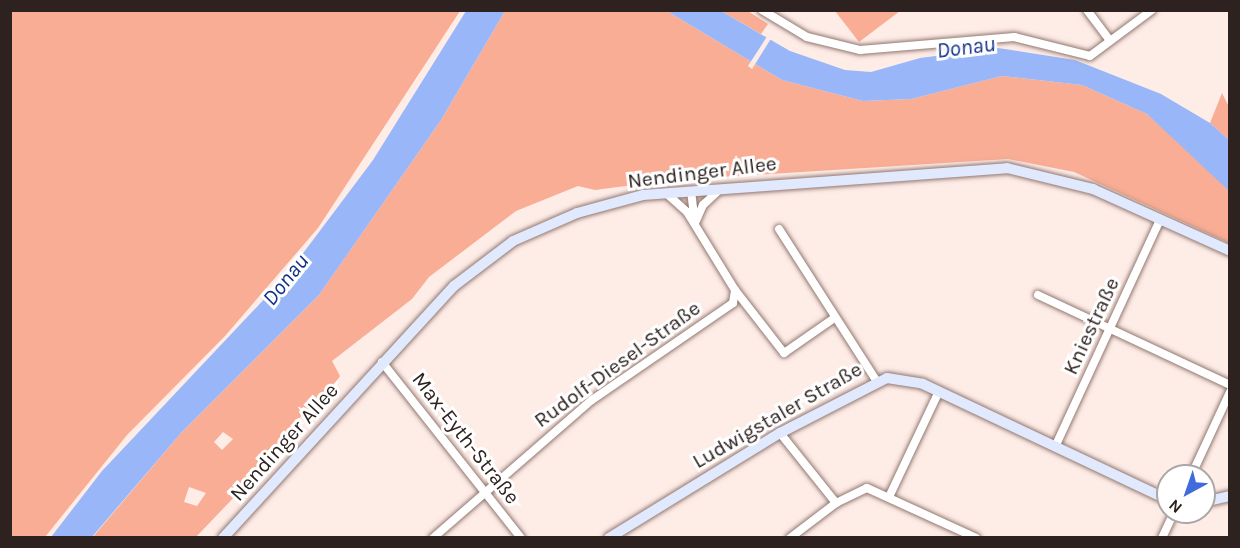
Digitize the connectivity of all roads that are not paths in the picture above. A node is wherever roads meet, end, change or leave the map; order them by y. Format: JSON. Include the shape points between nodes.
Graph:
{"nodes":[{"id":1,"x":762,"y":10,"type":"edge"},
{"id":2,"x":1087,"y":10,"type":"edge"},
{"id":3,"x":1152,"y":10,"type":"edge"},
{"id":4,"x":1110,"y":40,"type":"junction"},
{"id":5,"x":722,"y":188,"type":"junction"},
{"id":6,"x":691,"y":191,"type":"junction"},
{"id":7,"x":666,"y":193,"type":"junction"},
{"id":8,"x":687,"y":212,"type":"junction"},
{"id":9,"x":1160,"y":220,"type":"junction"},
{"id":10,"x":695,"y":224,"type":"junction"},
{"id":11,"x":779,"y":229,"type":"dead end"},
{"id":12,"x":1230,"y":251,"type":"edge"},
{"id":13,"x":735,"y":290,"type":"junction"},
{"id":14,"x":1038,"y":295,"type":"dead end"},
{"id":15,"x":833,"y":319,"type":"junction"},
{"id":16,"x":1110,"y":329,"type":"junction"},
{"id":17,"x":382,"y":362,"type":"junction"},
{"id":18,"x":876,"y":380,"type":"junction"},
{"id":19,"x":1230,"y":385,"type":"edge"},
{"id":20,"x":939,"y":391,"type":"junction"},
{"id":21,"x":1230,"y":392,"type":"edge"},
{"id":22,"x":780,"y":433,"type":"junction"},
{"id":23,"x":1055,"y":447,"type":"junction"},
{"id":24,"x":1197,"y":464,"type":"edge"},
{"id":25,"x":486,"y":491,"type":"junction"},
{"id":26,"x":1156,"y":494,"type":"edge"},
{"id":27,"x":889,"y":497,"type":"junction"},
{"id":28,"x":836,"y":503,"type":"junction"},
{"id":29,"x":223,"y":537,"type":"edge"},
{"id":30,"x":433,"y":537,"type":"edge"},
{"id":31,"x":521,"y":537,"type":"edge"},
{"id":32,"x":609,"y":537,"type":"edge"},
{"id":33,"x":790,"y":537,"type":"edge"},
{"id":34,"x":976,"y":537,"type":"edge"}],
"edges":[{"from":1,"to":4,"type":"street","via":[[819,42],[860,50],[1014,37],[1090,56]]},
{"from":2,"to":4,"type":"street"},
{"from":3,"to":4,"type":"street"},
{"from":5,"to":6,"type":"street","name":"Nendinger Allee"},
{"from":5,"to":9,"type":"street","name":"Nendinger Allee","via":[[1007,168],[1093,189]]},
{"from":5,"to":10,"type":"street","via":[[703,204]]},
{"from":6,"to":7,"type":"street","name":"Nendinger Allee"},
{"from":6,"to":8,"type":"street"},
{"from":6,"to":10,"type":"street"},
{"from":7,"to":8,"type":"street"},
{"from":7,"to":17,"type":"street","name":"Nendinger Allee","via":[[577,213],[513,241],[454,286]]},
{"from":8,"to":10,"type":"street"},
{"from":9,"to":12,"type":"street","name":"Nendinger Allee"},
{"from":9,"to":16,"type":"street","name":"Kniestraße"},
{"from":10,"to":13,"type":"street"},
{"from":11,"to":15,"type":"street"},
{"from":13,"to":15,"type":"street","via":[[784,353]]},
{"from":13,"to":25,"type":"street","name":"Rudolf-Diesel-Straße","via":[[733,303],[592,400]]},
{"from":14,"to":16,"type":"street"},
{"from":15,"to":18,"type":"street"},
{"from":16,"to":19,"type":"street"},
{"from":16,"to":23,"type":"street","name":"Kniestraße"},
{"from":17,"to":25,"type":"street","name":"Max-Eyth-Straße"},
{"from":17,"to":29,"type":"street","name":"Nendinger Allee"},
{"from":18,"to":20,"type":"street","name":"Ludwigstaler Straße","via":[[903,379]]},
{"from":18,"to":22,"type":"street","name":"Ludwigstaler Straße"},
{"from":20,"to":23,"type":"street","name":"Ludwigstaler Straße"},
{"from":20,"to":27,"type":"street"},
{"from":21,"to":24,"type":"street"},
{"from":22,"to":28,"type":"street"},
{"from":22,"to":32,"type":"street","name":"Ludwigstaler Straße"},
{"from":23,"to":26,"type":"street","name":"Ludwigstaler Straße"},
{"from":25,"to":30,"type":"street","name":"Rudolf-Diesel-Straße"},
{"from":25,"to":31,"type":"street","name":"Max-Eyth-Straße"},
{"from":27,"to":28,"type":"street","via":[[867,488]]},
{"from":27,"to":34,"type":"street"},
{"from":28,"to":33,"type":"street"}]}
